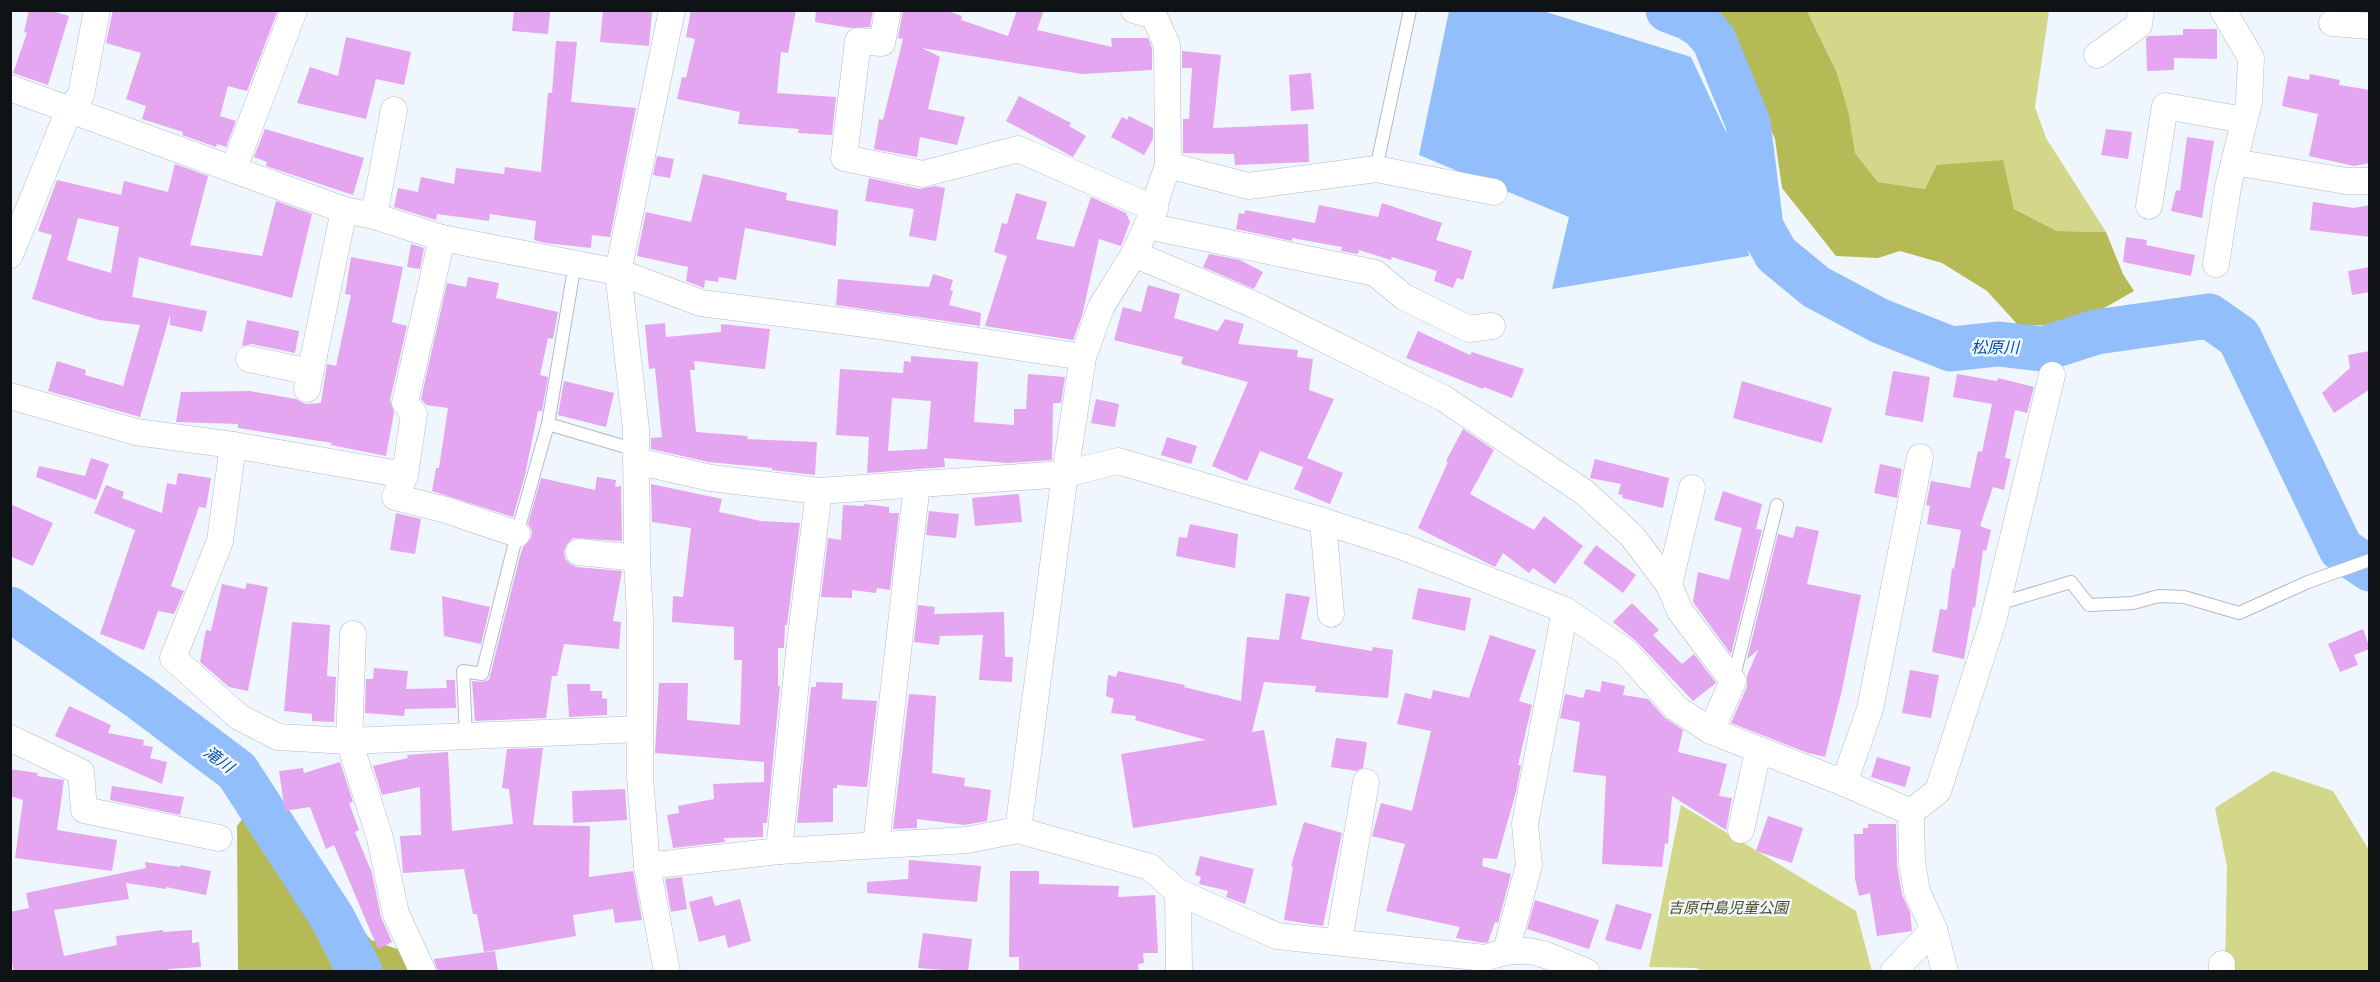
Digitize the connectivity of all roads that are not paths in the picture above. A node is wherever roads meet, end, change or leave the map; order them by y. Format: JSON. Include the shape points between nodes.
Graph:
{"nodes":[{"id":1,"x":97,"y":10,"type":"edge"},
{"id":2,"x":294,"y":10,"type":"edge"},
{"id":3,"x":672,"y":10,"type":"edge"},
{"id":4,"x":888,"y":10,"type":"edge"},
{"id":5,"x":1134,"y":10,"type":"edge"},
{"id":6,"x":1410,"y":10,"type":"edge"},
{"id":7,"x":2141,"y":10,"type":"edge"},
{"id":8,"x":2223,"y":10,"type":"edge"},
{"id":9,"x":2332,"y":23,"type":"dead end"},
{"id":10,"x":2370,"y":26,"type":"edge"},
{"id":11,"x":2097,"y":55,"type":"dead end"},
{"id":12,"x":10,"y":88,"type":"edge"},
{"id":13,"x":69,"y":110,"type":"junction"},
{"id":14,"x":394,"y":110,"type":"dead end"},
{"id":15,"x":2244,"y":120,"type":"junction"},
{"id":16,"x":2234,"y":162,"type":"junction"},
{"id":17,"x":1168,"y":165,"type":"junction"},
{"id":18,"x":1376,"y":169,"type":"junction"},
{"id":19,"x":233,"y":170,"type":"junction"},
{"id":20,"x":2370,"y":181,"type":"edge"},
{"id":21,"x":1494,"y":192,"type":"dead end"},
{"id":22,"x":2149,"y":206,"type":"dead end"},
{"id":23,"x":344,"y":210,"type":"junction"},
{"id":24,"x":374,"y":216,"type":"junction"},
{"id":25,"x":1151,"y":218,"type":"junction"},
{"id":26,"x":442,"y":238,"type":"junction"},
{"id":27,"x":1134,"y":254,"type":"junction"},
{"id":28,"x":10,"y":255,"type":"edge"},
{"id":29,"x":575,"y":263,"type":"junction"},
{"id":30,"x":2216,"y":264,"type":"dead end"},
{"id":31,"x":618,"y":272,"type":"junction"},
{"id":32,"x":1492,"y":326,"type":"dead end"},
{"id":33,"x":1083,"y":357,"type":"junction"},
{"id":34,"x":249,"y":359,"type":"dead end"},
{"id":35,"x":2052,"y":375,"type":"dead end"},
{"id":36,"x":10,"y":396,"type":"edge"},
{"id":37,"x":548,"y":424,"type":"junction"},
{"id":38,"x":233,"y":445,"type":"junction"},
{"id":39,"x":636,"y":455,"type":"junction"},
{"id":40,"x":1920,"y":457,"type":"dead end"},
{"id":41,"x":1065,"y":474,"type":"junction"},
{"id":42,"x":405,"y":475,"type":"junction"},
{"id":43,"x":917,"y":484,"type":"junction"},
{"id":44,"x":1692,"y":488,"type":"dead end"},
{"id":45,"x":819,"y":491,"type":"junction"},
{"id":46,"x":1778,"y":504,"type":"dead end"},
{"id":47,"x":1323,"y":521,"type":"junction"},
{"id":48,"x":517,"y":534,"type":"junction"},
{"id":49,"x":579,"y":552,"type":"dead end"},
{"id":50,"x":637,"y":558,"type":"junction"},
{"id":51,"x":2370,"y":560,"type":"edge"},
{"id":52,"x":1669,"y":585,"type":"junction"},
{"id":53,"x":1996,"y":605,"type":"junction"},
{"id":54,"x":1565,"y":610,"type":"junction"},
{"id":55,"x":1330,"y":614,"type":"dead end"},
{"id":56,"x":353,"y":634,"type":"dead end"},
{"id":57,"x":1733,"y":681,"type":"junction"},
{"id":58,"x":639,"y":729,"type":"junction"},
{"id":59,"x":1711,"y":731,"type":"junction"},
{"id":60,"x":465,"y":736,"type":"junction"},
{"id":61,"x":10,"y":738,"type":"edge"},
{"id":62,"x":349,"y":741,"type":"junction"},
{"id":63,"x":1758,"y":751,"type":"junction"},
{"id":64,"x":1366,"y":782,"type":"dead end"},
{"id":65,"x":1844,"y":783,"type":"junction"},
{"id":66,"x":1911,"y":812,"type":"junction"},
{"id":67,"x":1018,"y":830,"type":"junction"},
{"id":68,"x":1741,"y":830,"type":"dead end"},
{"id":69,"x":219,"y":838,"type":"dead end"},
{"id":70,"x":876,"y":845,"type":"junction"},
{"id":71,"x":779,"y":851,"type":"junction"},
{"id":72,"x":647,"y":866,"type":"junction"},
{"id":73,"x":1178,"y":892,"type":"junction"},
{"id":74,"x":1934,"y":929,"type":"junction"},
{"id":75,"x":1339,"y":941,"type":"junction"},
{"id":76,"x":1492,"y":960,"type":"edge"},
{"id":77,"x":423,"y":972,"type":"edge"},
{"id":78,"x":667,"y":972,"type":"edge"},
{"id":79,"x":1179,"y":972,"type":"edge"},
{"id":80,"x":1587,"y":972,"type":"edge"},
{"id":81,"x":1893,"y":972,"type":"edge"},
{"id":82,"x":1945,"y":972,"type":"edge"}],
"edges":[{"from":1,"to":13,"type":"street","via":[[81,95]]},
{"from":2,"to":19,"type":"street"},
{"from":3,"to":31,"type":"street"},
{"from":4,"to":25,"type":"street","via":[[882,43],[858,42],[844,158],[923,174],[1009,141]]},
{"from":5,"to":17,"type":"street","via":[[1154,16],[1167,45]]},
{"from":6,"to":18,"type":"lane"},
{"from":7,"to":11,"type":"street","via":[[2139,25]]},
{"from":8,"to":15,"type":"street","via":[[2251,58]]},
{"from":9,"to":10,"type":"street"},
{"from":12,"to":13,"type":"street"},
{"from":13,"to":19,"type":"street"},
{"from":13,"to":28,"type":"street"},
{"from":14,"to":24,"type":"street"},
{"from":15,"to":16,"type":"street"},
{"from":15,"to":22,"type":"street","via":[[2165,106]]},
{"from":16,"to":20,"type":"street","via":[[2346,181]]},
{"from":16,"to":30,"type":"street"},
{"from":17,"to":18,"type":"street","via":[[1248,186]]},
{"from":17,"to":25,"type":"street"},
{"from":18,"to":21,"type":"street"},
{"from":19,"to":23,"type":"street"},
{"from":23,"to":24,"type":"street"},
{"from":23,"to":34,"type":"street","via":[[309,381]]},
{"from":24,"to":26,"type":"street"},
{"from":25,"to":27,"type":"street"},
{"from":25,"to":32,"type":"street","via":[[1375,273],[1404,297],[1469,329]]},
{"from":26,"to":29,"type":"street"},
{"from":26,"to":42,"type":"street","via":[[405,403],[414,414]]},
{"from":27,"to":33,"type":"street","via":[[1101,307]]},
{"from":27,"to":52,"type":"street","via":[[1257,306],[1443,398],[1584,492],[1632,536]]},
{"from":29,"to":31,"type":"street"},
{"from":29,"to":37,"type":"lane"},
{"from":31,"to":33,"type":"street","via":[[701,303]]},
{"from":31,"to":39,"type":"street"},
{"from":33,"to":41,"type":"street"},
{"from":35,"to":53,"type":"street"},
{"from":36,"to":38,"type":"street","via":[[136,432]]},
{"from":37,"to":39,"type":"lane"},
{"from":37,"to":48,"type":"lane"},
{"from":38,"to":42,"type":"street"},
{"from":38,"to":62,"type":"street","via":[[220,541],[172,658],[239,717],[278,737]]},
{"from":39,"to":45,"type":"street","via":[[711,478]]},
{"from":39,"to":50,"type":"street"},
{"from":40,"to":65,"type":"street","via":[[1870,710]]},
{"from":41,"to":43,"type":"street"},
{"from":41,"to":47,"type":"street","via":[[1118,460]]},
{"from":41,"to":67,"type":"street"},
{"from":42,"to":48,"type":"street","via":[[395,497]]},
{"from":43,"to":45,"type":"street"},
{"from":43,"to":70,"type":"street"},
{"from":44,"to":52,"type":"street"},
{"from":45,"to":71,"type":"street"},
{"from":46,"to":57,"type":"lane"},
{"from":47,"to":54,"type":"street","via":[[1406,548]]},
{"from":47,"to":55,"type":"street"},
{"from":48,"to":60,"type":"lane","via":[[482,674],[463,670]]},
{"from":49,"to":50,"type":"street"},
{"from":50,"to":58,"type":"street"},
{"from":51,"to":53,"type":"lane","via":[[2308,582],[2239,614],[2184,597],[2159,596],[2133,603],[2089,605],[2071,582]]},
{"from":52,"to":57,"type":"street","via":[[1680,611]]},
{"from":53,"to":66,"type":"street","via":[[1938,791]]},
{"from":54,"to":59,"type":"street","via":[[1626,652],[1676,708]]},
{"from":54,"to":76,"type":"street","via":[[1525,824],[1529,865]]},
{"from":56,"to":62,"type":"street"},
{"from":57,"to":59,"type":"street"},
{"from":58,"to":60,"type":"street"},
{"from":58,"to":72,"type":"street"},
{"from":59,"to":63,"type":"street"},
{"from":60,"to":62,"type":"street"},
{"from":61,"to":69,"type":"street","via":[[81,772],[84,810]]},
{"from":62,"to":77,"type":"street","via":[[380,838],[396,914]]},
{"from":63,"to":65,"type":"street"},
{"from":63,"to":68,"type":"street"},
{"from":64,"to":75,"type":"street"},
{"from":65,"to":66,"type":"street"},
{"from":66,"to":74,"type":"street","via":[[1917,892]]},
{"from":67,"to":70,"type":"street","via":[[967,840]]},
{"from":67,"to":73,"type":"street","via":[[1150,867]]},
{"from":70,"to":71,"type":"street"},
{"from":71,"to":72,"type":"street"},
{"from":72,"to":78,"type":"street"},
{"from":73,"to":75,"type":"street","via":[[1277,936]]},
{"from":73,"to":79,"type":"street"},
{"from":74,"to":81,"type":"street"},
{"from":74,"to":82,"type":"street"},
{"from":75,"to":76,"type":"street"},
{"from":76,"to":80,"type":"street","via":[[1533,950]]}]}
